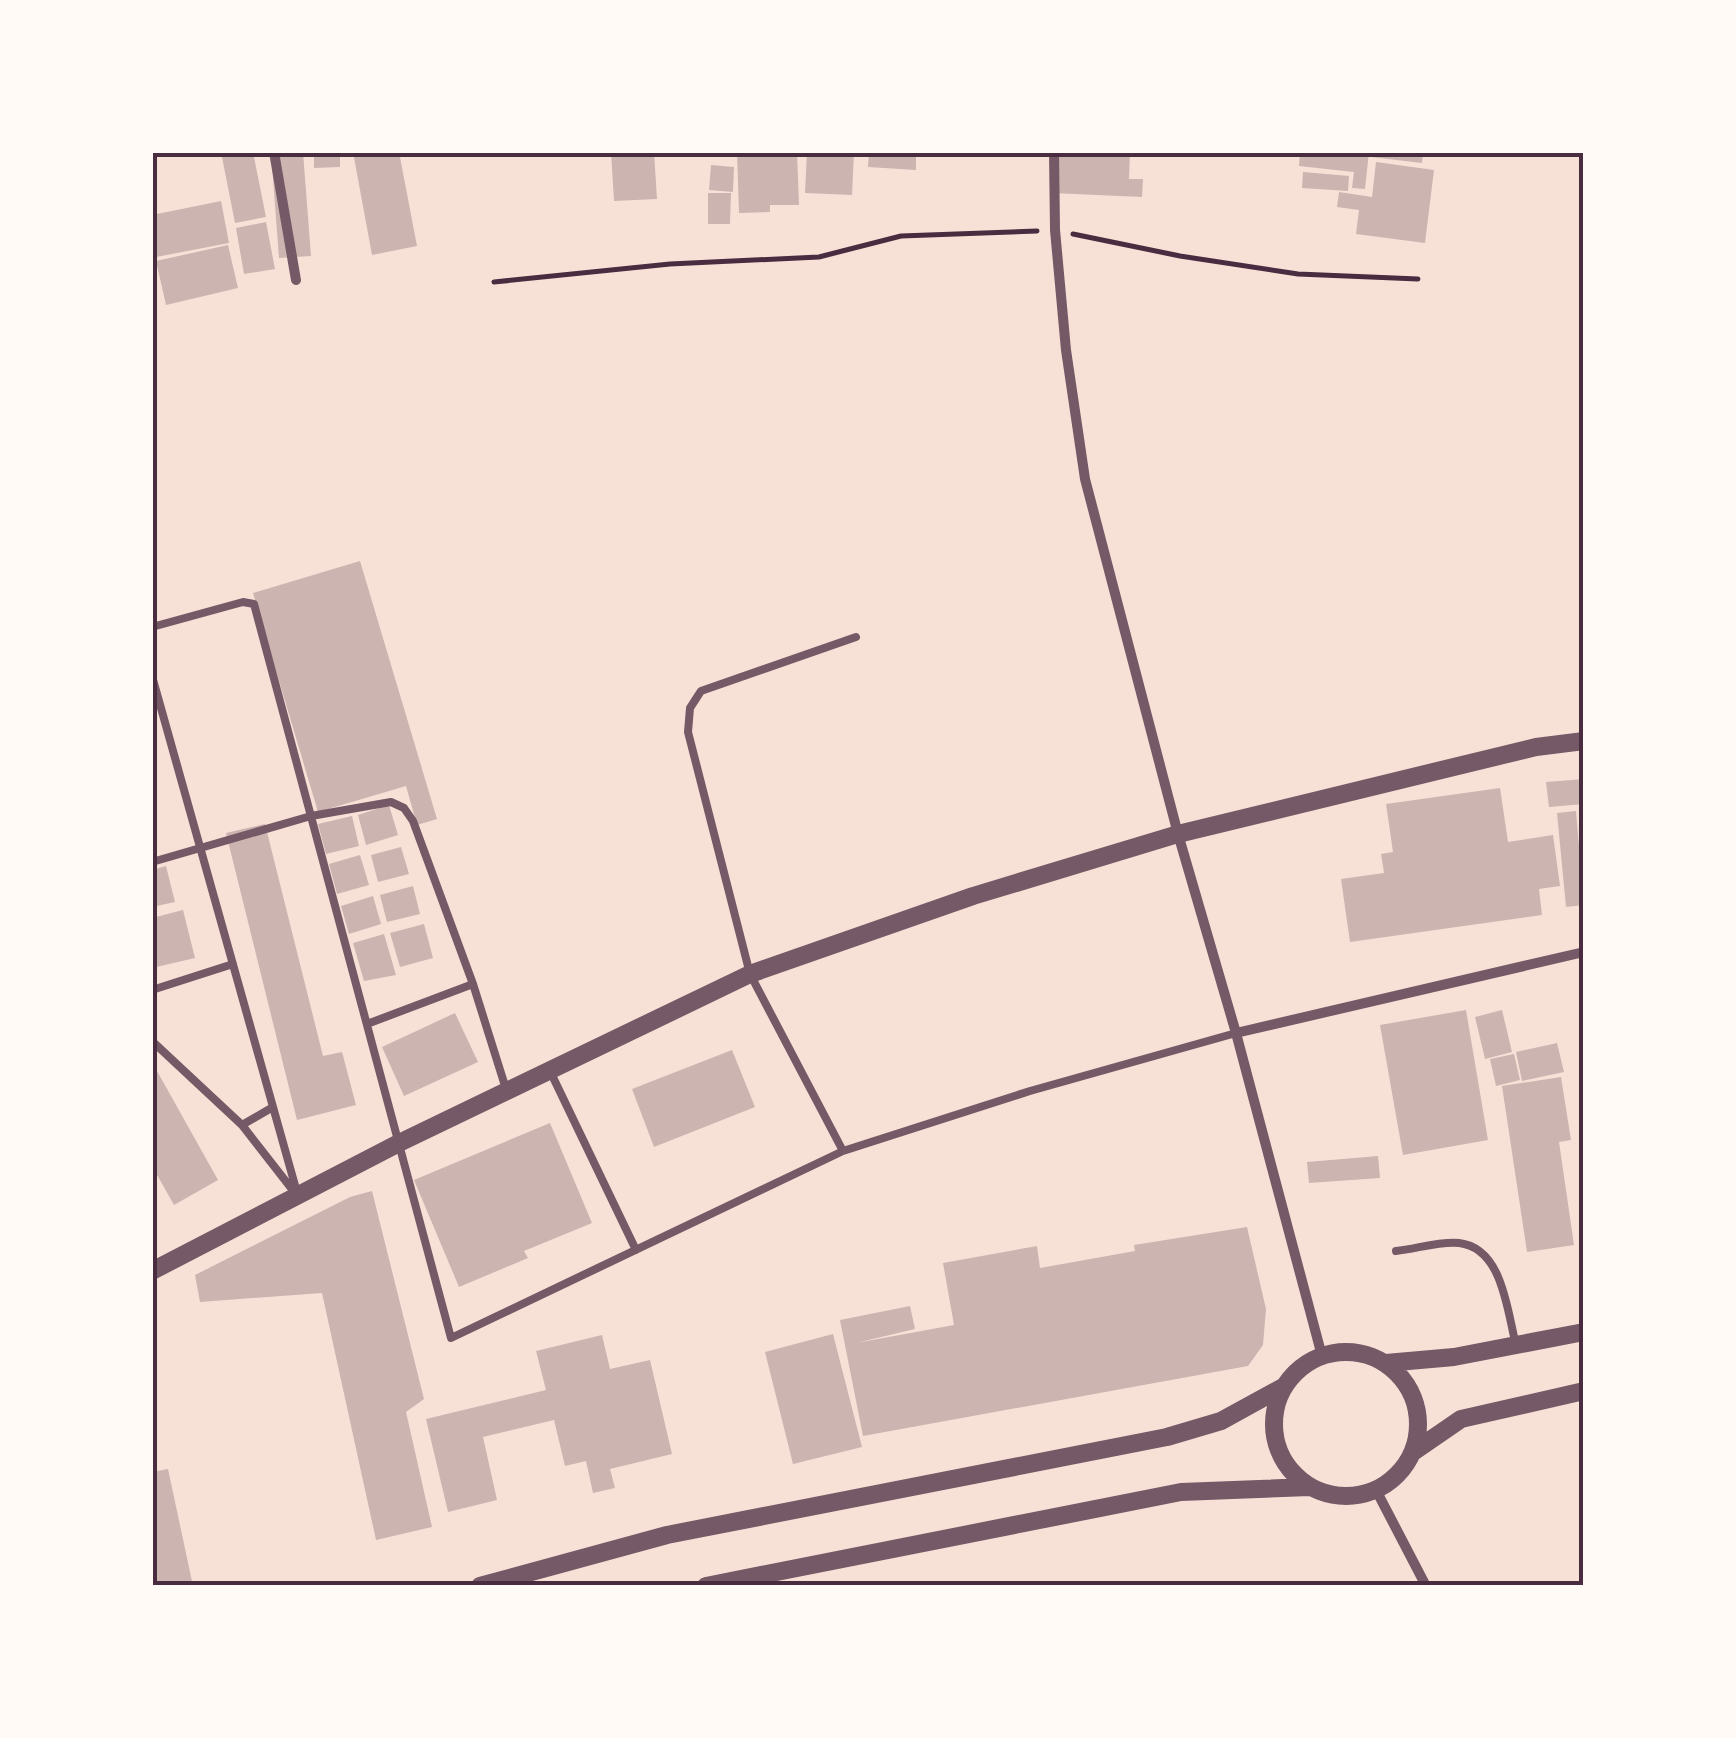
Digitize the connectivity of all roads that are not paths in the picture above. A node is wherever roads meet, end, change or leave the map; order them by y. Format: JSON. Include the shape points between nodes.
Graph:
{"nodes":[{"id":1,"x":274,"y":152,"type":"edge"},
{"id":2,"x":1054,"y":152,"type":"edge"},
{"id":3,"x":296,"y":280,"type":"dead end"},
{"id":4,"x":152,"y":627,"type":"edge"},
{"id":5,"x":856,"y":637,"type":"dead end"},
{"id":6,"x":152,"y":676,"type":"edge"},
{"id":7,"x":163,"y":715,"type":"junction"},
{"id":8,"x":152,"y":718,"type":"edge"},
{"id":9,"x":1584,"y":741,"type":"edge"},
{"id":10,"x":311,"y":816,"type":"junction"},
{"id":11,"x":1178,"y":834,"type":"junction"},
{"id":12,"x":200,"y":848,"type":"junction"},
{"id":13,"x":152,"y":862,"type":"edge"},
{"id":14,"x":1584,"y":952,"type":"edge"},
{"id":15,"x":232,"y":964,"type":"junction"},
{"id":16,"x":750,"y":974,"type":"junction"},
{"id":17,"x":474,"y":984,"type":"junction"},
{"id":18,"x":152,"y":990,"type":"edge"},
{"id":19,"x":367,"y":1024,"type":"junction"},
{"id":20,"x":1236,"y":1033,"type":"junction"},
{"id":21,"x":152,"y":1041,"type":"edge"},
{"id":22,"x":550,"y":1070,"type":"junction"},
{"id":23,"x":506,"y":1091,"type":"junction"},
{"id":24,"x":273,"y":1107,"type":"junction"},
{"id":25,"x":242,"y":1124,"type":"junction"},
{"id":26,"x":399,"y":1143,"type":"junction"},
{"id":27,"x":844,"y":1151,"type":"junction"},
{"id":28,"x":298,"y":1196,"type":"junction"},
{"id":29,"x":636,"y":1250,"type":"junction"},
{"id":30,"x":1396,"y":1251,"type":"dead end"},
{"id":31,"x":152,"y":1272,"type":"edge"},
{"id":32,"x":1584,"y":1332,"type":"edge"},
{"id":33,"x":1516,"y":1346,"type":"junction"},
{"id":34,"x":1322,"y":1356,"type":"junction"},
{"id":35,"x":1386,"y":1363,"type":"junction"},
{"id":36,"x":1285,"y":1386,"type":"junction"},
{"id":37,"x":1584,"y":1391,"type":"edge"},
{"id":38,"x":1412,"y":1452,"type":"junction"},
{"id":39,"x":1309,"y":1486,"type":"junction"},
{"id":40,"x":1376,"y":1490,"type":"junction"},
{"id":41,"x":480,"y":1586,"type":"edge"},
{"id":42,"x":706,"y":1586,"type":"edge"},
{"id":43,"x":1426,"y":1586,"type":"edge"}],
"edges":[{"from":1,"to":3,"type":"street"},
{"from":2,"to":11,"type":"street","via":[[1066,350],[1085,479]]},
{"from":4,"to":10,"type":"lane","via":[[254,604]]},
{"from":5,"to":16,"type":"lane","via":[[702,691],[690,708],[695,767]]},
{"from":6,"to":7,"type":"lane"},
{"from":7,"to":8,"type":"lane"},
{"from":7,"to":12,"type":"lane"},
{"from":9,"to":11,"type":"street"},
{"from":10,"to":12,"type":"lane"},
{"from":10,"to":17,"type":"lane","via":[[391,802],[404,808]]},
{"from":10,"to":19,"type":"lane"},
{"from":11,"to":16,"type":"street","via":[[972,896]]},
{"from":11,"to":20,"type":"street"},
{"from":12,"to":13,"type":"lane"},
{"from":12,"to":15,"type":"lane"},
{"from":14,"to":20,"type":"street"},
{"from":15,"to":18,"type":"lane"},
{"from":15,"to":24,"type":"lane"},
{"from":16,"to":22,"type":"street"},
{"from":16,"to":27,"type":"lane"},
{"from":17,"to":19,"type":"lane"},
{"from":17,"to":23,"type":"lane"},
{"from":19,"to":26,"type":"lane"},
{"from":20,"to":27,"type":"lane"},
{"from":20,"to":34,"type":"street"},
{"from":21,"to":25,"type":"lane"},
{"from":22,"to":23,"type":"street"},
{"from":22,"to":29,"type":"lane"},
{"from":23,"to":26,"type":"street"},
{"from":24,"to":25,"type":"lane"},
{"from":24,"to":28,"type":"lane"},
{"from":25,"to":28,"type":"lane"},
{"from":26,"to":28,"type":"street"},
{"from":26,"to":29,"type":"lane","via":[[451,1338]]},
{"from":27,"to":29,"type":"lane"},
{"from":28,"to":31,"type":"street"},
{"from":30,"to":33,"type":"lane","via":[[1457,1243],[1477,1248],[1493,1263]]},
{"from":32,"to":33,"type":"street"},
{"from":33,"to":35,"type":"street"},
{"from":34,"to":35,"type":"street","via":[[1366,1354]]},
{"from":34,"to":36,"type":"street"},
{"from":35,"to":38,"type":"street","via":[[1415,1403]]},
{"from":36,"to":39,"type":"street","via":[[1275,1413],[1276,1442],[1288,1467]]},
{"from":36,"to":41,"type":"street","via":[[1221,1420],[1167,1436],[667,1535]]},
{"from":37,"to":38,"type":"street","via":[[1461,1419]]},
{"from":38,"to":40,"type":"street","via":[[1398,1475]]},
{"from":39,"to":40,"type":"street","via":[[1331,1495]]},
{"from":39,"to":42,"type":"street","via":[[1181,1492]]},
{"from":40,"to":43,"type":"street"}]}
